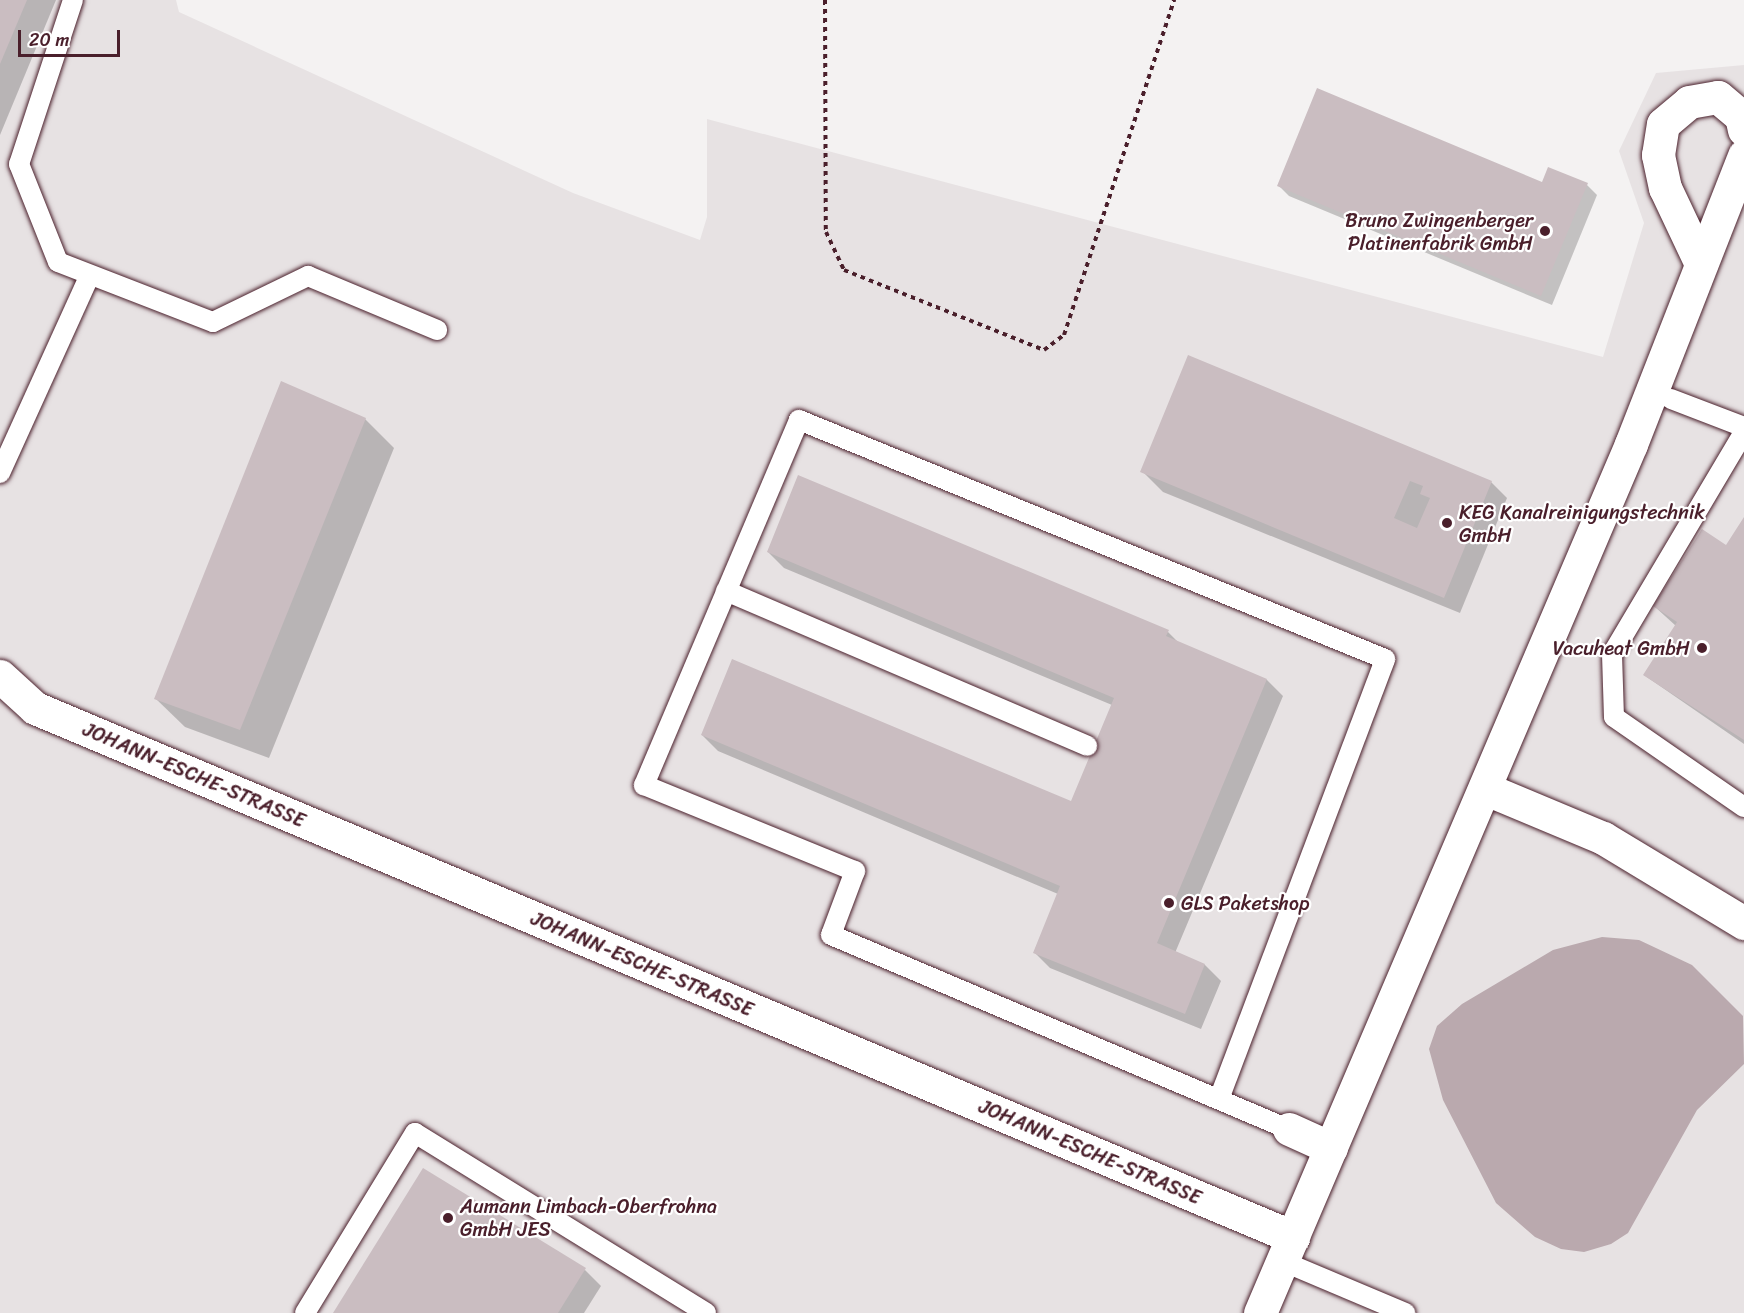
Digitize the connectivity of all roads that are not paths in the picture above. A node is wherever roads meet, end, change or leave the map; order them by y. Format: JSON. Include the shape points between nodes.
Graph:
{"nodes":[{"id":1,"x":73,"y":0,"type":"edge"},
{"id":2,"x":1744,"y":130,"type":"edge"},
{"id":3,"x":1744,"y":155,"type":"edge"},
{"id":4,"x":1701,"y":264,"type":"junction"},
{"id":5,"x":90,"y":275,"type":"junction"},
{"id":6,"x":437,"y":330,"type":"dead end"},
{"id":7,"x":1661,"y":395,"type":"junction"},
{"id":8,"x":1744,"y":427,"type":"edge"},
{"id":9,"x":1744,"y":432,"type":"edge"},
{"id":10,"x":0,"y":473,"type":"edge"},
{"id":11,"x":726,"y":591,"type":"junction"},
{"id":12,"x":0,"y":676,"type":"edge"},
{"id":13,"x":1087,"y":746,"type":"dead end"},
{"id":14,"x":1485,"y":789,"type":"junction"},
{"id":15,"x":1744,"y":807,"type":"edge"},
{"id":16,"x":1744,"y":923,"type":"edge"},
{"id":17,"x":1219,"y":1099,"type":"junction"},
{"id":18,"x":1289,"y":1130,"type":"joint"},
{"id":19,"x":1331,"y":1148,"type":"junction"},
{"id":20,"x":1287,"y":1249,"type":"junction"},
{"id":21,"x":305,"y":1313,"type":"edge"},
{"id":22,"x":706,"y":1313,"type":"edge"},
{"id":23,"x":1260,"y":1313,"type":"edge"},
{"id":24,"x":1405,"y":1313,"type":"edge"}],
"edges":[{"from":1,"to":5,"type":"lane","via":[[19,164],[58,262]]},
{"from":2,"to":4,"type":"street","via":[[1741,117],[1718,97],[1689,102],[1663,124],[1658,155],[1665,188]]},
{"from":3,"to":4,"type":"street"},
{"from":4,"to":7,"type":"street"},
{"from":5,"to":6,"type":"lane","via":[[213,322],[308,276]]},
{"from":5,"to":10,"type":"lane"},
{"from":7,"to":8,"type":"lane"},
{"from":7,"to":14,"type":"street"},
{"from":9,"to":15,"type":"lane","via":[[1612,654],[1614,717]]},
{"from":11,"to":13,"type":"lane"},
{"from":11,"to":17,"type":"lane","via":[[644,785],[855,871],[831,935]]},
{"from":11,"to":17,"type":"lane","via":[[799,420],[1385,660]]},
{"from":12,"to":20,"type":"street","name":"JOHANN-ESCHE-STRASSE","via":[[35,708]]},
{"from":14,"to":16,"type":"street","via":[[1603,838]]},
{"from":14,"to":19,"type":"street"},
{"from":17,"to":18,"type":"lane"},
{"from":18,"to":19,"type":"street"},
{"from":19,"to":20,"type":"street"},
{"from":20,"to":23,"type":"street"},
{"from":20,"to":24,"type":"lane"},
{"from":21,"to":22,"type":"lane","via":[[415,1134]]}]}
